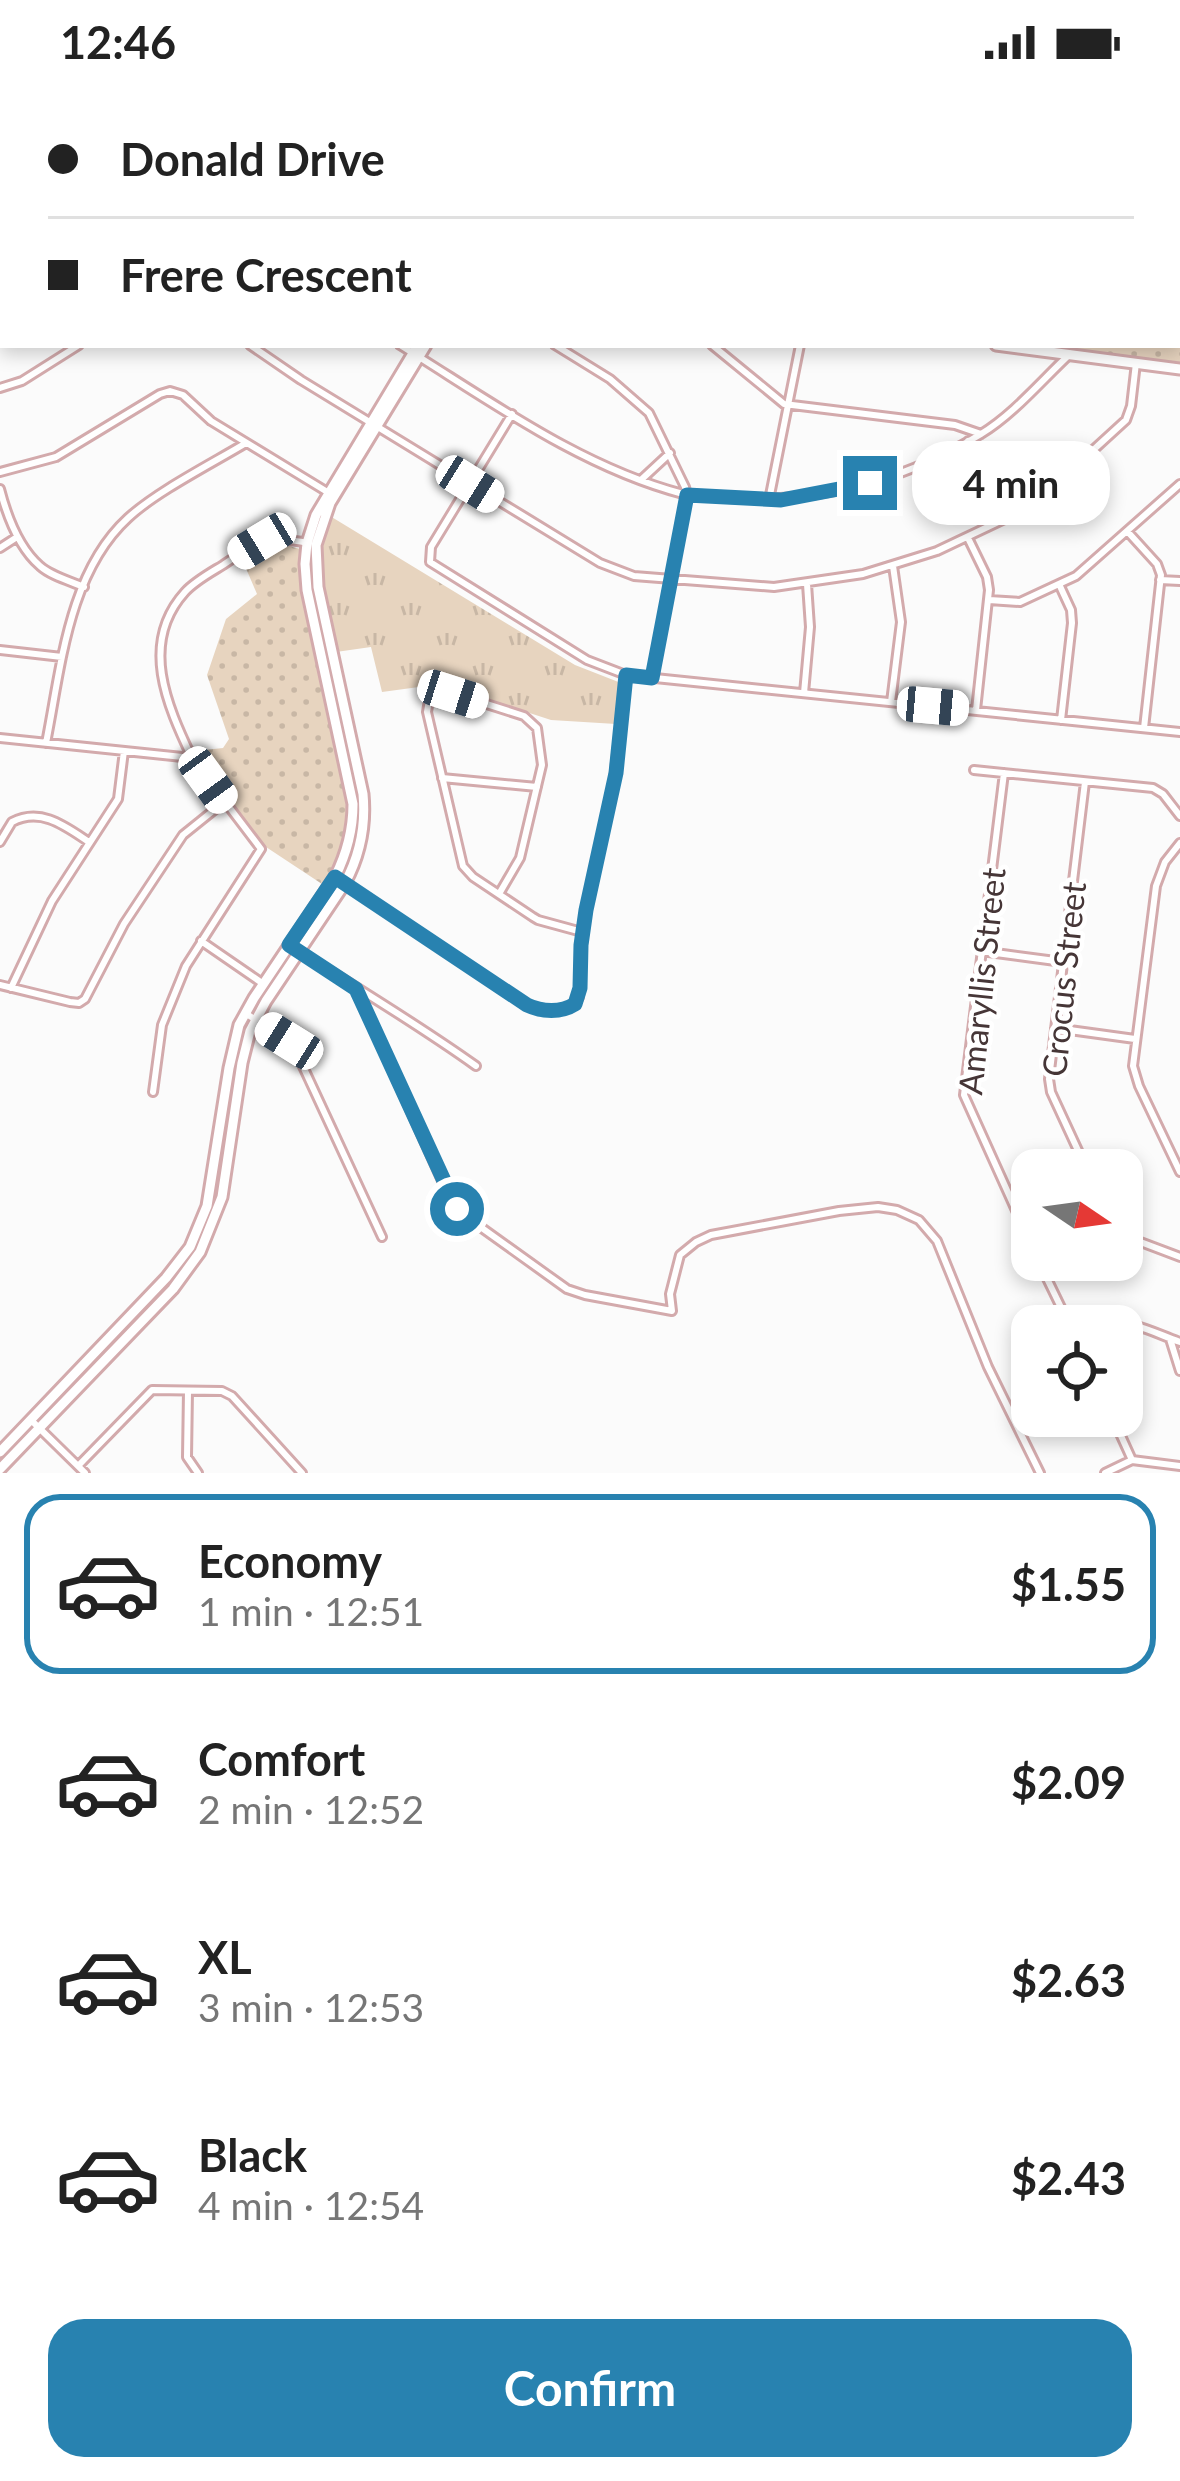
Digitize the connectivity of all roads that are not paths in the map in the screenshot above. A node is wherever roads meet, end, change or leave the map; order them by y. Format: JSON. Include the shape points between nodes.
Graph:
{"nodes":[{"id":1,"x":74,"y":348,"type":"edge"},
{"id":2,"x":254,"y":348,"type":"edge"},
{"id":3,"x":560,"y":348,"type":"edge"},
{"id":4,"x":715,"y":348,"type":"edge"},
{"id":5,"x":799,"y":348,"type":"edge"},
{"id":6,"x":1021,"y":348,"type":"edge"},
{"id":7,"x":419,"y":350,"type":"edge"},
{"id":8,"x":1070,"y":354,"type":"junction"},
{"id":9,"x":1136,"y":363,"type":"junction"},
{"id":10,"x":1180,"y":369,"type":"edge"},
{"id":11,"x":0,"y":388,"type":"edge"},
{"id":12,"x":788,"y":406,"type":"junction"},
{"id":13,"x":512,"y":414,"type":"junction"},
{"id":14,"x":373,"y":425,"type":"junction"},
{"id":15,"x":981,"y":434,"type":"junction"},
{"id":16,"x":968,"y":441,"type":"junction"},
{"id":17,"x":246,"y":443,"type":"junction"},
{"id":18,"x":670,"y":453,"type":"junction"},
{"id":19,"x":0,"y":472,"type":"edge"},
{"id":20,"x":641,"y":480,"type":"junction"},
{"id":21,"x":470,"y":484,"type":"junction"},
{"id":22,"x":1180,"y":484,"type":"edge"},
{"id":23,"x":0,"y":489,"type":"edge"},
{"id":24,"x":331,"y":494,"type":"junction"},
{"id":25,"x":687,"y":495,"type":"junction"},
{"id":26,"x":769,"y":500,"type":"junction"},
{"id":27,"x":1006,"y":519,"type":"junction"},
{"id":28,"x":1127,"y":531,"type":"junction"},
{"id":29,"x":18,"y":536,"type":"junction"},
{"id":30,"x":968,"y":538,"type":"junction"},
{"id":31,"x":312,"y":544,"type":"junction"},
{"id":32,"x":0,"y":548,"type":"edge"},
{"id":33,"x":893,"y":566,"type":"junction"},
{"id":34,"x":670,"y":580,"type":"junction"},
{"id":35,"x":1160,"y":580,"type":"junction"},
{"id":36,"x":1180,"y":581,"type":"edge"},
{"id":37,"x":807,"y":584,"type":"junction"},
{"id":38,"x":1059,"y":584,"type":"junction"},
{"id":39,"x":84,"y":587,"type":"junction"},
{"id":40,"x":988,"y":600,"type":"junction"},
{"id":41,"x":0,"y":650,"type":"edge"},
{"id":42,"x":63,"y":657,"type":"junction"},
{"id":43,"x":626,"y":675,"type":"junction"},
{"id":44,"x":652,"y":678,"type":"junction"},
{"id":45,"x":804,"y":693,"type":"junction"},
{"id":46,"x":891,"y":703,"type":"junction"},
{"id":47,"x":976,"y":710,"type":"junction"},
{"id":48,"x":1061,"y":719,"type":"junction"},
{"id":49,"x":1144,"y":728,"type":"junction"},
{"id":50,"x":1180,"y":732,"type":"edge"},
{"id":51,"x":0,"y":738,"type":"edge"},
{"id":52,"x":46,"y":743,"type":"junction"},
{"id":53,"x":124,"y":752,"type":"junction"},
{"id":54,"x":192,"y":758,"type":"junction"},
{"id":55,"x":974,"y":770,"type":"dead end"},
{"id":56,"x":1004,"y":773,"type":"junction"},
{"id":57,"x":442,"y":778,"type":"junction"},
{"id":58,"x":1085,"y":782,"type":"junction"},
{"id":59,"x":537,"y":787,"type":"junction"},
{"id":60,"x":224,"y":802,"type":"junction"},
{"id":61,"x":1180,"y":816,"type":"edge"},
{"id":62,"x":0,"y":842,"type":"edge"},
{"id":63,"x":89,"y":842,"type":"junction"},
{"id":64,"x":1180,"y":843,"type":"edge"},
{"id":65,"x":340,"y":880,"type":"junction"},
{"id":66,"x":499,"y":894,"type":"junction"},
{"id":67,"x":582,"y":932,"type":"junction"},
{"id":68,"x":201,"y":941,"type":"junction"},
{"id":69,"x":294,"y":949,"type":"junction"},
{"id":70,"x":981,"y":951,"type":"junction"},
{"id":71,"x":1063,"y":962,"type":"junction"},
{"id":72,"x":0,"y":985,"type":"edge"},
{"id":73,"x":268,"y":987,"type":"junction"},
{"id":74,"x":11,"y":988,"type":"junction"},
{"id":75,"x":356,"y":989,"type":"junction"},
{"id":76,"x":250,"y":1017,"type":"junction"},
{"id":77,"x":1055,"y":1028,"type":"junction"},
{"id":78,"x":1136,"y":1039,"type":"junction"},
{"id":79,"x":476,"y":1066,"type":"dead end"},
{"id":80,"x":153,"y":1092,"type":"dead end"},
{"id":81,"x":1078,"y":1149,"type":"edge"},
{"id":82,"x":1180,"y":1172,"type":"edge"},
{"id":83,"x":1011,"y":1201,"type":"edge"},
{"id":84,"x":382,"y":1237,"type":"dead end"},
{"id":85,"x":1143,"y":1242,"type":"edge"},
{"id":86,"x":1180,"y":1257,"type":"edge"},
{"id":87,"x":1143,"y":1330,"type":"edge"},
{"id":88,"x":1170,"y":1339,"type":"junction"},
{"id":89,"x":1180,"y":1342,"type":"edge"},
{"id":90,"x":1180,"y":1371,"type":"edge"},
{"id":91,"x":188,"y":1390,"type":"junction"},
{"id":92,"x":35,"y":1424,"type":"junction"},
{"id":93,"x":1122,"y":1437,"type":"edge"},
{"id":94,"x":0,"y":1452,"type":"edge"},
{"id":95,"x":1132,"y":1460,"type":"junction"},
{"id":96,"x":1176,"y":1468,"type":"edge"},
{"id":97,"x":0,"y":1469,"type":"edge"},
{"id":98,"x":82,"y":1470,"type":"edge"},
{"id":99,"x":198,"y":1473,"type":"edge"},
{"id":100,"x":302,"y":1473,"type":"edge"},
{"id":101,"x":1040,"y":1473,"type":"edge"},
{"id":102,"x":1106,"y":1473,"type":"edge"}],
"edges":[{"from":1,"to":11,"type":"street"},
{"from":2,"to":14,"type":"street"},
{"from":3,"to":18,"type":"street","via":[[644,409]]},
{"from":4,"to":12,"type":"street"},
{"from":5,"to":12,"type":"street"},
{"from":6,"to":8,"type":"street"},
{"from":7,"to":13,"type":"street"},
{"from":7,"to":14,"type":"street"},
{"from":8,"to":9,"type":"street"},
{"from":8,"to":15,"type":"street"},
{"from":9,"to":10,"type":"street"},
{"from":9,"to":27,"type":"street","via":[[1126,421],[1046,496]]},
{"from":12,"to":15,"type":"street"},
{"from":12,"to":26,"type":"street"},
{"from":13,"to":20,"type":"street"},
{"from":13,"to":21,"type":"street"},
{"from":14,"to":21,"type":"street"},
{"from":14,"to":24,"type":"street"},
{"from":15,"to":16,"type":"street"},
{"from":16,"to":26,"type":"street","via":[[870,483]]},
{"from":16,"to":27,"type":"street"},
{"from":17,"to":19,"type":"street","via":[[183,395],[166,392],[56,457]]},
{"from":17,"to":24,"type":"street"},
{"from":17,"to":39,"type":"street","via":[[130,516]]},
{"from":18,"to":20,"type":"street"},
{"from":18,"to":25,"type":"street"},
{"from":20,"to":25,"type":"street"},
{"from":21,"to":34,"type":"street","via":[[600,563]]},
{"from":21,"to":43,"type":"street","via":[[431,547],[431,564],[587,661]]},
{"from":22,"to":28,"type":"street"},
{"from":23,"to":29,"type":"street"},
{"from":24,"to":31,"type":"street"},
{"from":25,"to":26,"type":"street"},
{"from":25,"to":34,"type":"street"},
{"from":27,"to":30,"type":"street"},
{"from":28,"to":35,"type":"street","via":[[1157,564]]},
{"from":28,"to":38,"type":"street"},
{"from":29,"to":32,"type":"street"},
{"from":29,"to":39,"type":"street","via":[[41,568]]},
{"from":30,"to":33,"type":"street"},
{"from":30,"to":40,"type":"street","via":[[987,577]]},
{"from":31,"to":54,"type":"street","via":[[262,541],[187,590],[169,618],[160,676]]},
{"from":31,"to":65,"type":"street","via":[[307,590],[353,804]]},
{"from":33,"to":37,"type":"street"},
{"from":33,"to":46,"type":"street","via":[[901,622]]},
{"from":34,"to":37,"type":"street"},
{"from":34,"to":44,"type":"street"},
{"from":35,"to":36,"type":"street"},
{"from":35,"to":49,"type":"street"},
{"from":37,"to":45,"type":"street"},
{"from":38,"to":40,"type":"street","via":[[1020,602]]},
{"from":38,"to":48,"type":"street","via":[[1072,618]]},
{"from":39,"to":42,"type":"street"},
{"from":40,"to":47,"type":"street"},
{"from":41,"to":42,"type":"street"},
{"from":42,"to":52,"type":"street"},
{"from":43,"to":44,"type":"street"},
{"from":43,"to":67,"type":"street","via":[[613,788]]},
{"from":44,"to":45,"type":"street"},
{"from":45,"to":46,"type":"street"},
{"from":46,"to":47,"type":"street"},
{"from":47,"to":48,"type":"street"},
{"from":48,"to":49,"type":"street"},
{"from":49,"to":50,"type":"street"},
{"from":51,"to":52,"type":"street"},
{"from":52,"to":53,"type":"street"},
{"from":53,"to":54,"type":"street"},
{"from":53,"to":63,"type":"street","via":[[118,799]]},
{"from":54,"to":60,"type":"street"},
{"from":55,"to":56,"type":"street"},
{"from":56,"to":58,"type":"street"},
{"from":56,"to":70,"type":"street","name":"Amaryllis Street"},
{"from":57,"to":59,"type":"street"},
{"from":57,"to":59,"type":"street","via":[[426,707],[449,692],[535,724]]},
{"from":57,"to":66,"type":"street","via":[[461,863]]},
{"from":58,"to":61,"type":"street","via":[[1157,790]]},
{"from":58,"to":71,"type":"street","name":"Crocus Street"},
{"from":59,"to":66,"type":"street","via":[[520,858]]},
{"from":60,"to":68,"type":"street","via":[[261,851]]},
{"from":60,"to":74,"type":"street","via":[[183,835],[79,1003]]},
{"from":62,"to":63,"type":"street","via":[[12,822],[32,817],[58,821]]},
{"from":63,"to":74,"type":"street"},
{"from":64,"to":78,"type":"street","via":[[1156,886]]},
{"from":65,"to":67,"type":"street","via":[[544,1010],[575,1004]]},
{"from":65,"to":69,"type":"street"},
{"from":66,"to":67,"type":"street","via":[[538,920]]},
{"from":68,"to":73,"type":"street"},
{"from":68,"to":80,"type":"street","via":[[162,1025]]},
{"from":69,"to":73,"type":"street"},
{"from":69,"to":75,"type":"street"},
{"from":70,"to":71,"type":"street"},
{"from":70,"to":83,"type":"street","name":"Amaryllis Street","via":[[964,1101]]},
{"from":71,"to":77,"type":"street","name":"Crocus Street"},
{"from":72,"to":74,"type":"street"},
{"from":73,"to":76,"type":"street"},
{"from":75,"to":79,"type":"street"},
{"from":75,"to":101,"type":"street","via":[[461,1213],[567,1288],[672,1311],[676,1261],[723,1232],[878,1207],[919,1220],[933,1234]]},
{"from":76,"to":84,"type":"street","via":[[297,1053]]},
{"from":76,"to":92,"type":"street","via":[[234,1044],[195,1250]]},
{"from":77,"to":78,"type":"street"},
{"from":77,"to":81,"type":"street","name":"Crocus Street","via":[[1049,1086]]},
{"from":78,"to":82,"type":"street","via":[[1134,1073]]},
{"from":85,"to":86,"type":"street"},
{"from":87,"to":88,"type":"street"},
{"from":88,"to":89,"type":"street"},
{"from":88,"to":90,"type":"street"},
{"from":91,"to":98,"type":"street","via":[[151,1391]]},
{"from":91,"to":99,"type":"street","via":[[187,1457]]},
{"from":91,"to":100,"type":"street","via":[[232,1396]]},
{"from":92,"to":94,"type":"street"},
{"from":92,"to":97,"type":"street"},
{"from":92,"to":98,"type":"street"},
{"from":93,"to":95,"type":"street"},
{"from":95,"to":96,"type":"street"},
{"from":95,"to":102,"type":"street"}]}
